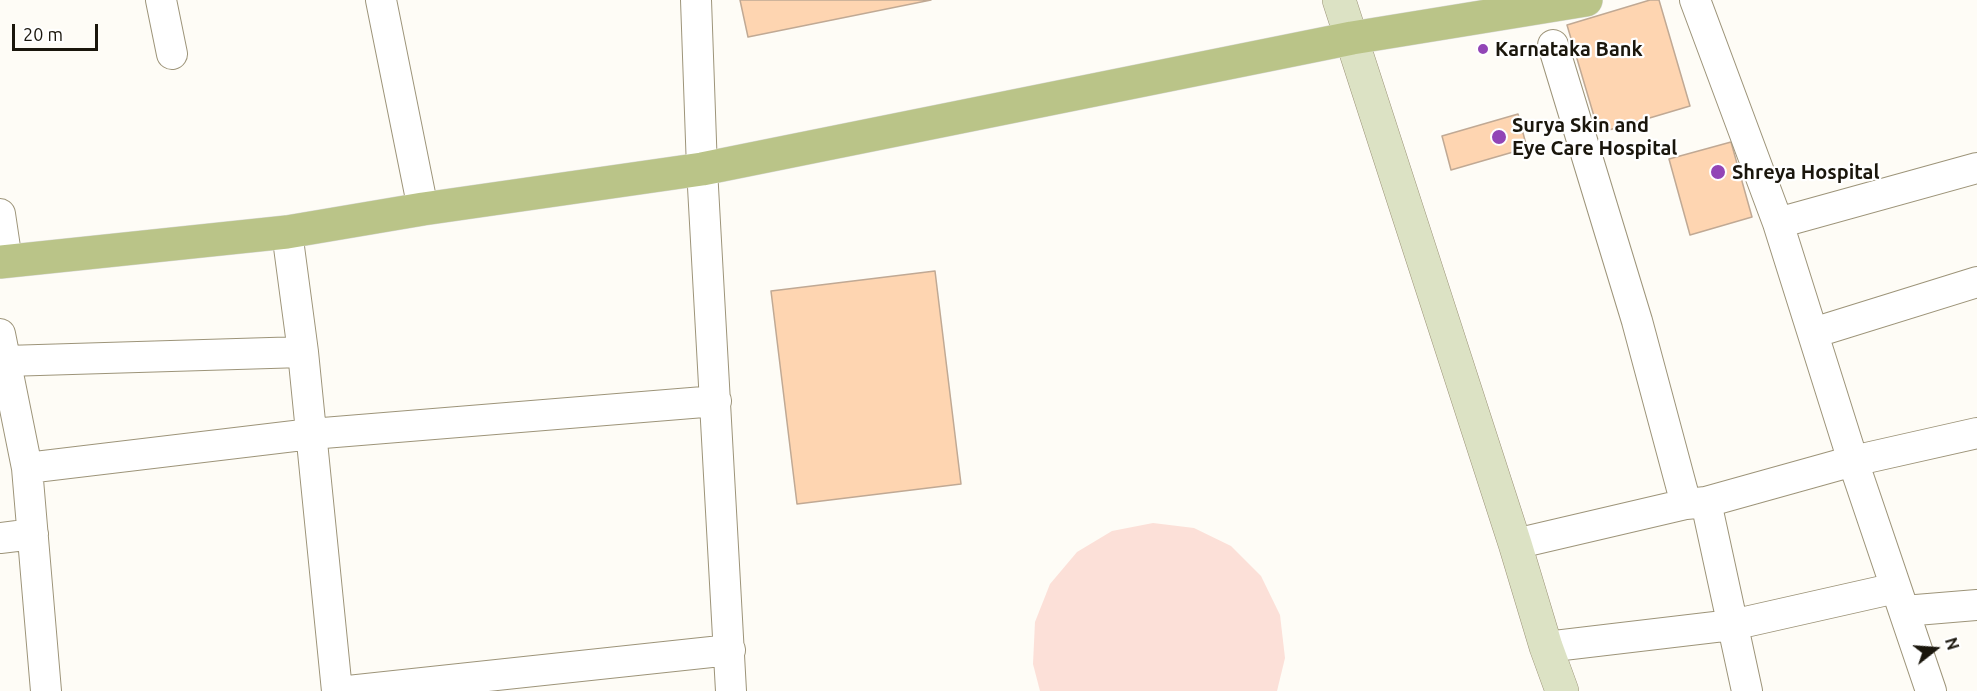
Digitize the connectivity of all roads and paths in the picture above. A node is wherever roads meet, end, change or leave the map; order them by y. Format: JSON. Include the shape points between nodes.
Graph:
{"nodes":[{"id":1,"x":161,"y":0,"type":"edge"},
{"id":2,"x":381,"y":0,"type":"edge"},
{"id":3,"x":696,"y":0,"type":"edge"},
{"id":4,"x":1339,"y":0,"type":"edge"},
{"id":5,"x":1586,"y":0,"type":"edge"},
{"id":6,"x":1695,"y":0,"type":"edge"},
{"id":7,"x":1352,"y":38,"type":"junction"},
{"id":8,"x":1553,"y":45,"type":"dead end"},
{"id":9,"x":172,"y":54,"type":"dead end"},
{"id":10,"x":1977,"y":168,"type":"edge"},
{"id":11,"x":702,"y":169,"type":"junction"},
{"id":12,"x":423,"y":209,"type":"junction"},
{"id":13,"x":0,"y":214,"type":"edge"},
{"id":14,"x":1778,"y":223,"type":"junction"},
{"id":15,"x":287,"y":232,"type":"junction"},
{"id":16,"x":3,"y":261,"type":"edge"},
{"id":17,"x":1977,"y":282,"type":"edge"},
{"id":18,"x":1813,"y":333,"type":"junction"},
{"id":19,"x":3,"y":348,"type":"edge"},
{"id":20,"x":303,"y":352,"type":"junction"},
{"id":21,"x":716,"y":401,"type":"junction"},
{"id":22,"x":1977,"y":433,"type":"edge"},
{"id":23,"x":311,"y":434,"type":"junction"},
{"id":24,"x":1853,"y":461,"type":"junction"},
{"id":25,"x":27,"y":468,"type":"junction"},
{"id":26,"x":1696,"y":503,"type":"junction"},
{"id":27,"x":33,"y":534,"type":"junction"},
{"id":28,"x":0,"y":538,"type":"edge"},
{"id":29,"x":1515,"y":544,"type":"junction"},
{"id":30,"x":1900,"y":600,"type":"junction"},
{"id":31,"x":1977,"y":605,"type":"edge"},
{"id":32,"x":1732,"y":625,"type":"junction"},
{"id":33,"x":1546,"y":647,"type":"junction"},
{"id":34,"x":730,"y":650,"type":"junction"},
{"id":35,"x":46,"y":691,"type":"edge"},
{"id":36,"x":337,"y":691,"type":"edge"},
{"id":37,"x":348,"y":691,"type":"edge"},
{"id":38,"x":731,"y":691,"type":"edge"},
{"id":39,"x":1562,"y":691,"type":"edge"},
{"id":40,"x":1747,"y":691,"type":"edge"},
{"id":41,"x":1932,"y":691,"type":"edge"}],
"edges":[{"from":1,"to":9,"type":"street"},
{"from":2,"to":12,"type":"street"},
{"from":3,"to":11,"type":"street"},
{"from":4,"to":7,"type":"street"},
{"from":5,"to":7,"type":"main road"},
{"from":6,"to":14,"type":"street"},
{"from":7,"to":11,"type":"main road"},
{"from":7,"to":29,"type":"street"},
{"from":8,"to":26,"type":"street"},
{"from":10,"to":14,"type":"street"},
{"from":11,"to":12,"type":"main road"},
{"from":11,"to":21,"type":"street"},
{"from":12,"to":15,"type":"main road"},
{"from":13,"to":16,"type":"street"},
{"from":14,"to":18,"type":"street"},
{"from":15,"to":16,"type":"main road"},
{"from":15,"to":20,"type":"street"},
{"from":17,"to":18,"type":"street"},
{"from":18,"to":24,"type":"street"},
{"from":19,"to":20,"type":"street"},
{"from":19,"to":25,"type":"street"},
{"from":20,"to":23,"type":"street"},
{"from":21,"to":23,"type":"street"},
{"from":21,"to":34,"type":"street"},
{"from":22,"to":24,"type":"street"},
{"from":23,"to":25,"type":"street"},
{"from":23,"to":36,"type":"street"},
{"from":24,"to":26,"type":"street"},
{"from":24,"to":30,"type":"street"},
{"from":25,"to":27,"type":"street"},
{"from":26,"to":29,"type":"street"},
{"from":26,"to":32,"type":"street"},
{"from":27,"to":28,"type":"street"},
{"from":27,"to":35,"type":"street"},
{"from":29,"to":33,"type":"street"},
{"from":30,"to":31,"type":"street"},
{"from":30,"to":32,"type":"street"},
{"from":30,"to":41,"type":"street"},
{"from":32,"to":33,"type":"street"},
{"from":32,"to":40,"type":"street"},
{"from":33,"to":39,"type":"street"},
{"from":34,"to":37,"type":"street"},
{"from":34,"to":38,"type":"street"}]}
